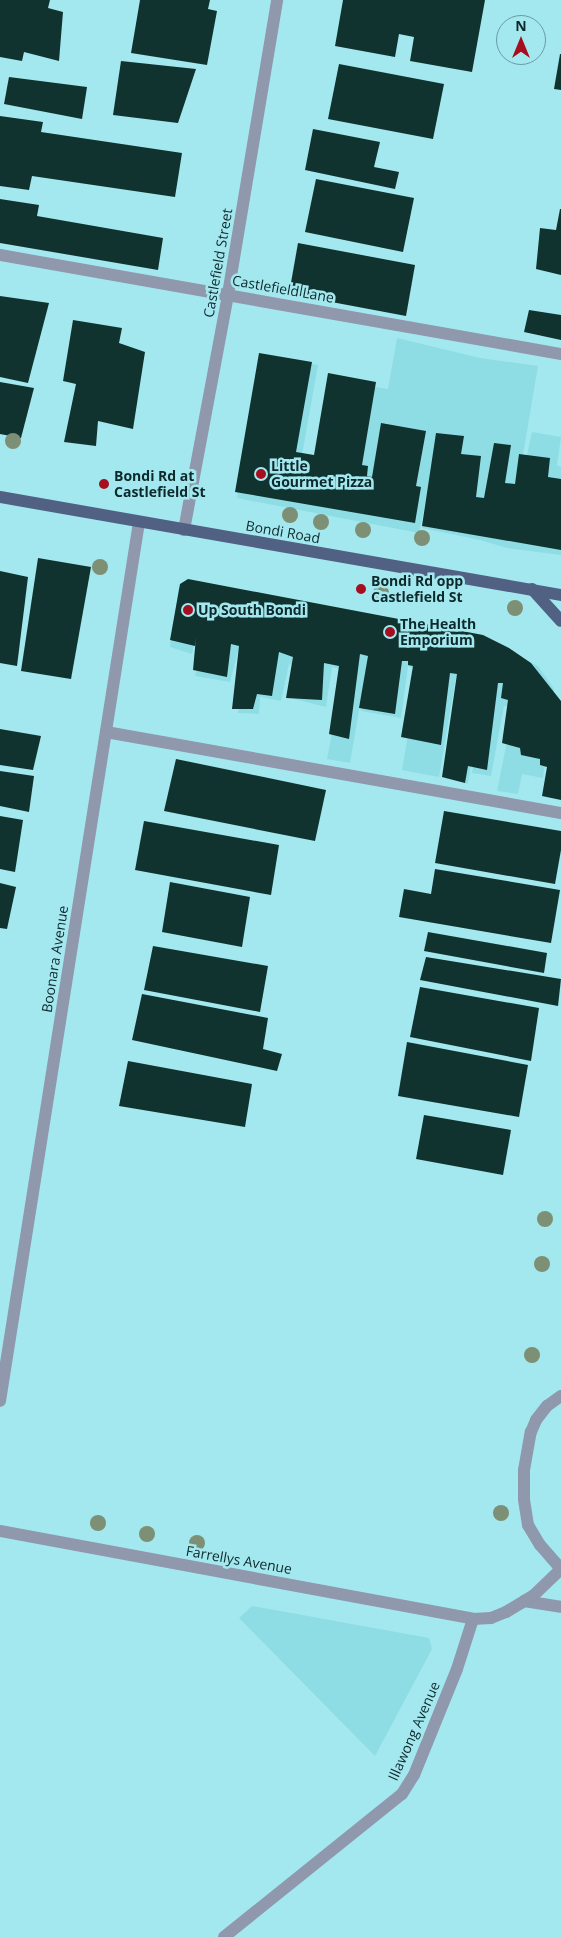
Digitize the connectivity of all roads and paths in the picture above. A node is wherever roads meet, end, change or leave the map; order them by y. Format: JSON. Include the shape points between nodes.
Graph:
{"nodes":[{"id":1,"x":277,"y":0,"type":"edge"},
{"id":2,"x":0,"y":256,"type":"edge"},
{"id":3,"x":228,"y":294,"type":"junction"},
{"id":4,"x":561,"y":354,"type":"edge"},
{"id":5,"x":0,"y":497,"type":"edge"},
{"id":6,"x":139,"y":522,"type":"junction"},
{"id":7,"x":184,"y":530,"type":"junction"},
{"id":8,"x":532,"y":589,"type":"junction"},
{"id":9,"x":561,"y":595,"type":"edge"},
{"id":10,"x":561,"y":621,"type":"edge"},
{"id":11,"x":106,"y":732,"type":"junction"},
{"id":12,"x":561,"y":813,"type":"edge"},
{"id":13,"x":561,"y":1396,"type":"edge"},
{"id":14,"x":0,"y":1401,"type":"edge"},
{"id":15,"x":0,"y":1531,"type":"edge"},
{"id":16,"x":561,"y":1569,"type":"edge"},
{"id":17,"x":524,"y":1601,"type":"junction"},
{"id":18,"x":561,"y":1607,"type":"edge"},
{"id":19,"x":473,"y":1619,"type":"junction"},
{"id":20,"x":224,"y":1937,"type":"edge"}],
"edges":[{"from":1,"to":3,"type":"street","name":"Castlefield Street"},
{"from":2,"to":3,"type":"street","name":"Castlefield Lane"},
{"from":3,"to":4,"type":"street","name":"Castlefield Lane"},
{"from":3,"to":7,"type":"street","name":"Castlefield Street"},
{"from":5,"to":6,"type":"main road","name":"Bondi Road"},
{"from":6,"to":7,"type":"main road","name":"Bondi Road"},
{"from":6,"to":11,"type":"street","name":"Boonara Avenue"},
{"from":7,"to":8,"type":"main road","name":"Bondi Road"},
{"from":8,"to":9,"type":"main road","name":"Bondi Road"},
{"from":8,"to":10,"type":"main road"},
{"from":11,"to":12,"type":"street"},
{"from":11,"to":14,"type":"street","name":"Boonara Avenue"},
{"from":13,"to":16,"type":"street","via":[[536,1420],[524,1470],[528,1525]]},
{"from":15,"to":19,"type":"street","name":"Farrellys Avenue"},
{"from":16,"to":17,"type":"street"},
{"from":17,"to":18,"type":"street"},
{"from":17,"to":19,"type":"street","via":[[491,1618]]},
{"from":19,"to":20,"type":"street","name":"Illawong Avenue","via":[[457,1669],[414,1775],[402,1794]]}]}
